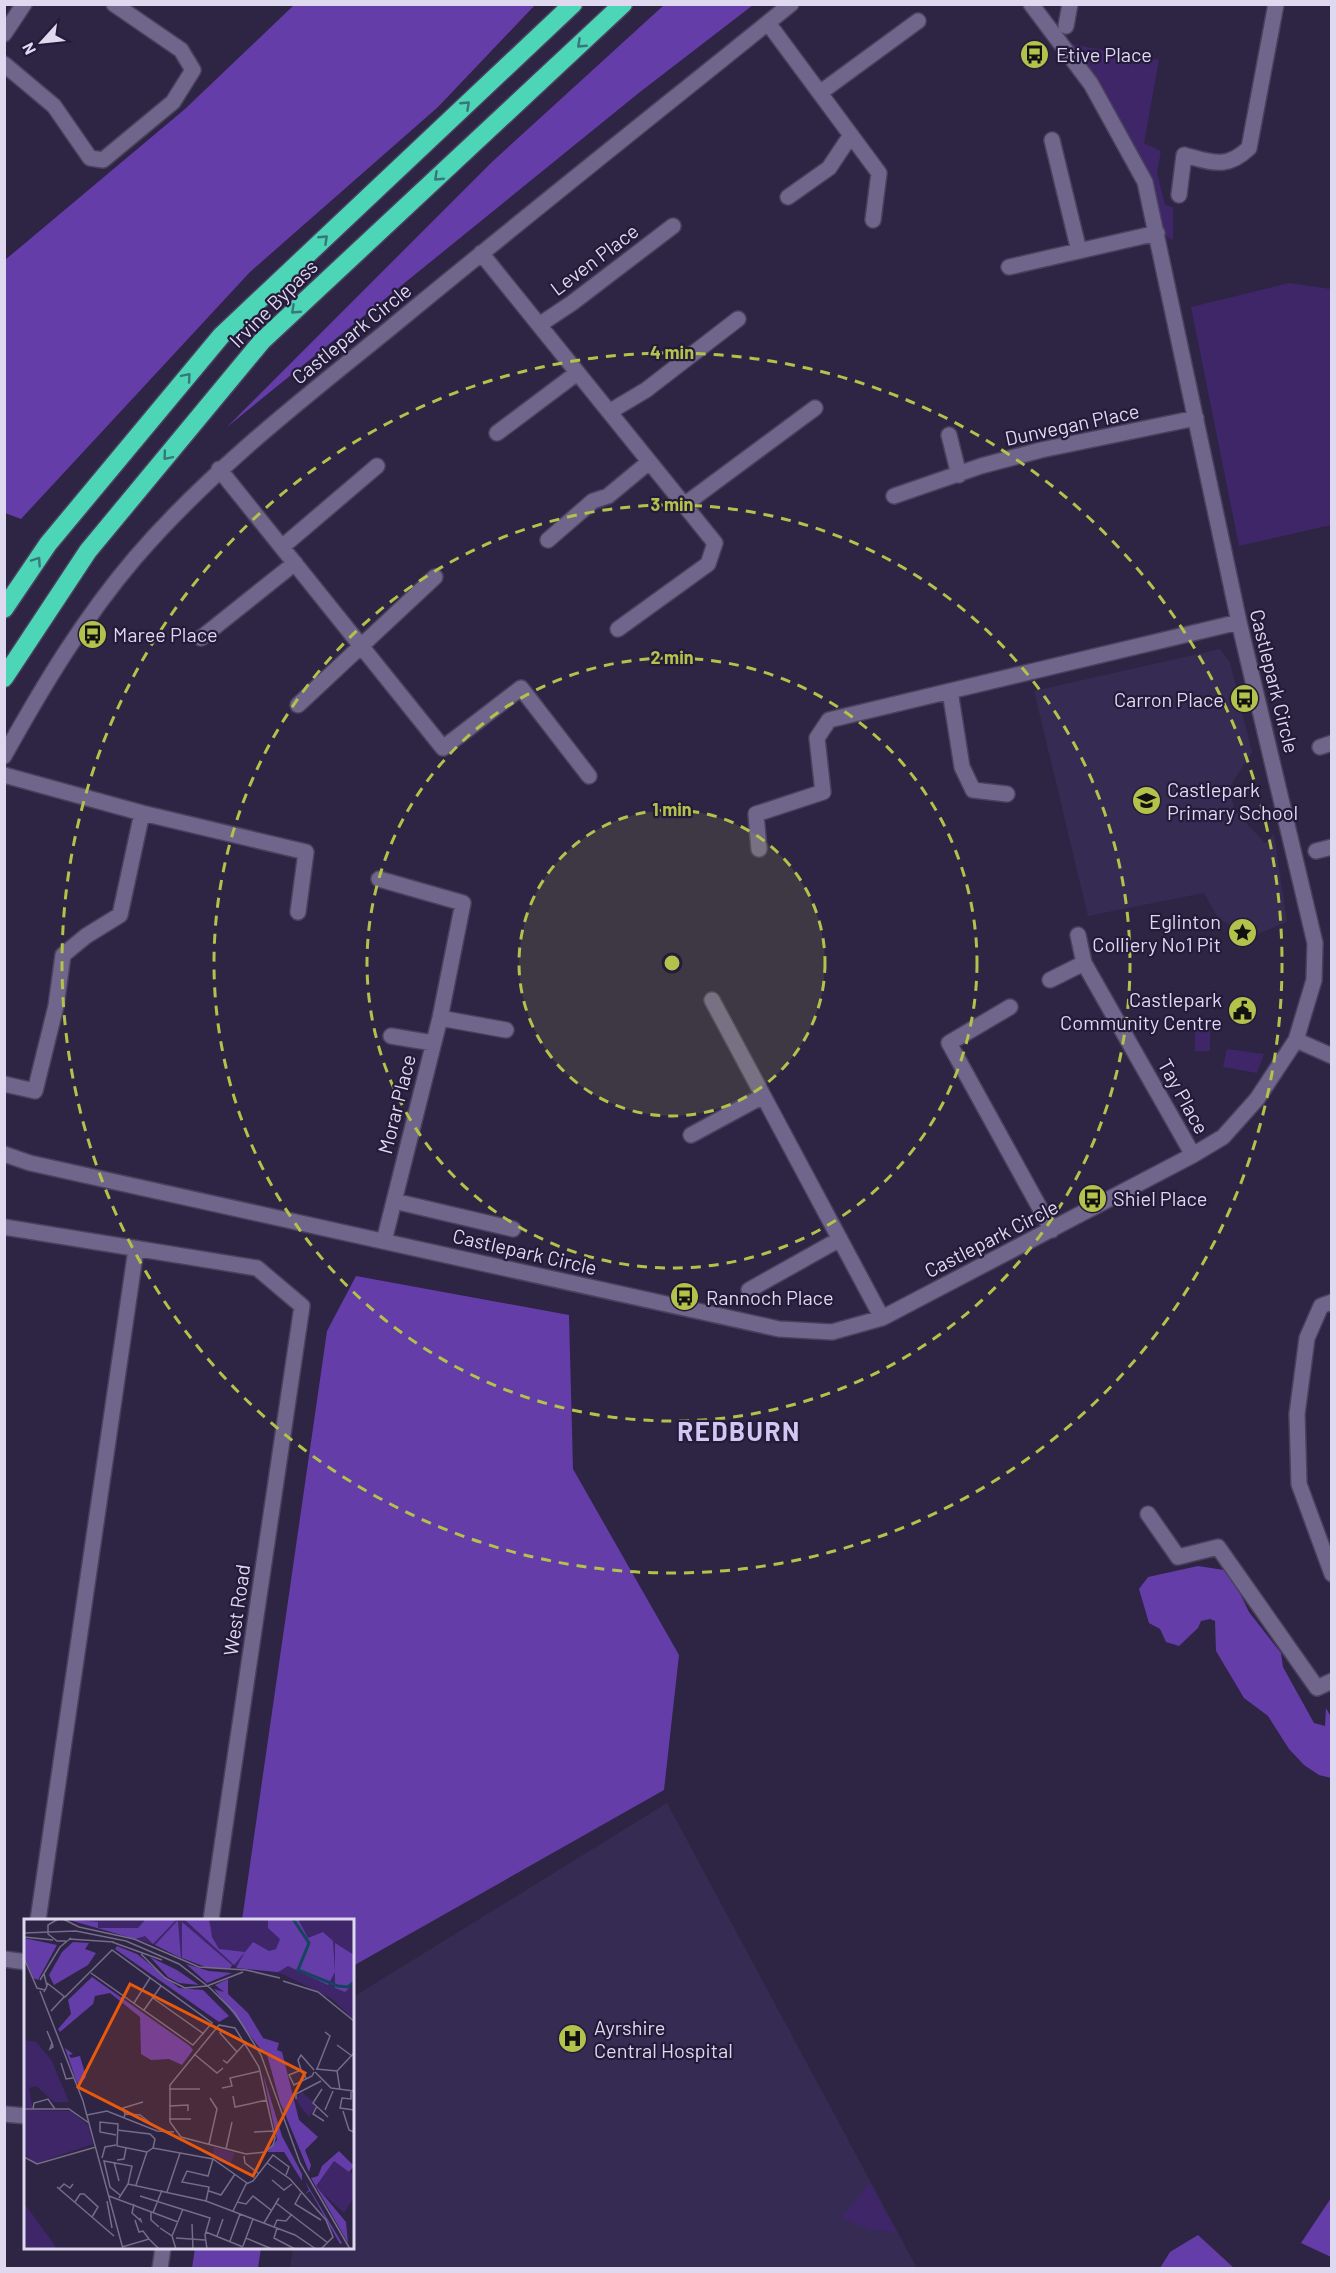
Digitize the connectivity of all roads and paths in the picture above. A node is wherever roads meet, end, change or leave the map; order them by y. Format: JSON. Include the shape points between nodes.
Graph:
{"nodes":[{"id":1,"x":24,"y":4,"type":"edge"},
{"id":2,"x":114,"y":4,"type":"edge"},
{"id":3,"x":573,"y":4,"type":"edge"},
{"id":4,"x":623,"y":4,"type":"edge"},
{"id":5,"x":791,"y":4,"type":"edge"},
{"id":6,"x":1031,"y":4,"type":"edge"},
{"id":7,"x":1071,"y":4,"type":"edge"},
{"id":8,"x":1276,"y":4,"type":"edge"},
{"id":9,"x":918,"y":21,"type":"dead end"},
{"id":10,"x":768,"y":23,"type":"junction"},
{"id":11,"x":1066,"y":26,"type":"dead end"},
{"id":12,"x":4,"y":34,"type":"edge"},
{"id":13,"x":4,"y":64,"type":"edge"},
{"id":14,"x":821,"y":92,"type":"junction"},
{"id":15,"x":851,"y":135,"type":"junction"},
{"id":16,"x":1052,"y":140,"type":"dead end"},
{"id":17,"x":1179,"y":195,"type":"dead end"},
{"id":18,"x":788,"y":197,"type":"dead end"},
{"id":19,"x":873,"y":220,"type":"dead end"},
{"id":20,"x":673,"y":226,"type":"dead end"},
{"id":21,"x":1157,"y":233,"type":"junction"},
{"id":22,"x":1078,"y":251,"type":"junction"},
{"id":23,"x":481,"y":252,"type":"junction"},
{"id":24,"x":1009,"y":267,"type":"dead end"},
{"id":25,"x":738,"y":319,"type":"dead end"},
{"id":26,"x":539,"y":325,"type":"junction"},
{"id":27,"x":577,"y":373,"type":"junction"},
{"id":28,"x":815,"y":408,"type":"dead end"},
{"id":29,"x":609,"y":412,"type":"junction"},
{"id":30,"x":1196,"y":418,"type":"junction"},
{"id":31,"x":497,"y":433,"type":"dead end"},
{"id":32,"x":950,"y":435,"type":"dead end"},
{"id":33,"x":650,"y":462,"type":"junction"},
{"id":34,"x":377,"y":466,"type":"dead end"},
{"id":35,"x":219,"y":469,"type":"junction"},
{"id":36,"x":959,"y":475,"type":"junction"},
{"id":37,"x":894,"y":496,"type":"dead end"},
{"id":38,"x":684,"y":505,"type":"junction"},
{"id":39,"x":548,"y":540,"type":"dead end"},
{"id":40,"x":282,"y":547,"type":"junction"},
{"id":41,"x":295,"y":563,"type":"junction"},
{"id":42,"x":435,"y":577,"type":"dead end"},
{"id":43,"x":4,"y":609,"type":"edge"},
{"id":44,"x":1239,"y":622,"type":"junction"},
{"id":45,"x":618,"y":628,"type":"dead end"},
{"id":46,"x":201,"y":638,"type":"dead end"},
{"id":47,"x":361,"y":644,"type":"junction"},
{"id":48,"x":4,"y":678,"type":"edge"},
{"id":49,"x":950,"y":691,"type":"junction"},
{"id":50,"x":298,"y":705,"type":"dead end"},
{"id":51,"x":4,"y":756,"type":"edge"},
{"id":52,"x":4,"y":775,"type":"edge"},
{"id":53,"x":589,"y":776,"type":"dead end"},
{"id":54,"x":1007,"y":794,"type":"dead end"},
{"id":55,"x":142,"y":813,"type":"junction"},
{"id":56,"x":1332,"y":847,"type":"edge"},
{"id":57,"x":759,"y":849,"type":"dead end"},
{"id":58,"x":1316,"y":851,"type":"dead end"},
{"id":59,"x":379,"y":879,"type":"dead end"},
{"id":60,"x":298,"y":912,"type":"dead end"},
{"id":61,"x":1078,"y":935,"type":"dead end"},
{"id":62,"x":1084,"y":963,"type":"junction"},
{"id":63,"x":1050,"y":980,"type":"dead end"},
{"id":64,"x":712,"y":1000,"type":"dead end"},
{"id":65,"x":1010,"y":1007,"type":"dead end"},
{"id":66,"x":440,"y":1018,"type":"junction"},
{"id":67,"x":506,"y":1030,"type":"dead end"},
{"id":68,"x":391,"y":1036,"type":"dead end"},
{"id":69,"x":1296,"y":1040,"type":"junction"},
{"id":70,"x":433,"y":1043,"type":"junction"},
{"id":71,"x":1332,"y":1056,"type":"edge"},
{"id":72,"x":4,"y":1084,"type":"edge"},
{"id":73,"x":763,"y":1096,"type":"junction"},
{"id":74,"x":691,"y":1135,"type":"dead end"},
{"id":75,"x":4,"y":1154,"type":"edge"},
{"id":76,"x":1193,"y":1155,"type":"junction"},
{"id":77,"x":394,"y":1201,"type":"junction"},
{"id":78,"x":4,"y":1227,"type":"edge"},
{"id":79,"x":513,"y":1229,"type":"dead end"},
{"id":80,"x":1052,"y":1230,"type":"junction"},
{"id":81,"x":840,"y":1239,"type":"junction"},
{"id":82,"x":384,"y":1241,"type":"junction"},
{"id":83,"x":136,"y":1249,"type":"junction"},
{"id":84,"x":749,"y":1290,"type":"dead end"},
{"id":85,"x":1332,"y":1302,"type":"edge"},
{"id":86,"x":882,"y":1318,"type":"junction"},
{"id":87,"x":1148,"y":1514,"type":"dead end"},
{"id":88,"x":1332,"y":1574,"type":"edge"},
{"id":89,"x":1332,"y":1681,"type":"edge"},
{"id":90,"x":38,"y":1919,"type":"edge"},
{"id":91,"x":211,"y":1919,"type":"edge"},
{"id":92,"x":4,"y":1959,"type":"edge"},
{"id":93,"x":24,"y":1962,"type":"edge"},
{"id":94,"x":4,"y":2114,"type":"edge"},
{"id":95,"x":24,"y":2116,"type":"edge"},
{"id":96,"x":163,"y":2249,"type":"edge"},
{"id":97,"x":160,"y":2268,"type":"edge"}],
"edges":[{"from":1,"to":12,"type":"street"},
{"from":2,"to":13,"type":"street","via":[[181,50],[193,70],[173,102],[103,160],[90,158],[54,106]]},
{"from":43,"to":3,"type":"highway","name":"Irvine Bypass","one_way":true,"via":[[48,544],[221,336]]},
{"from":4,"to":48,"type":"highway","name":"Irvine Bypass","one_way":true,"via":[[262,341],[88,551]]},
{"from":5,"to":10,"type":"street","name":"Castlepark Circle"},
{"from":6,"to":21,"type":"street","name":"Castlepark Circle","via":[[1091,84],[1145,182]]},
{"from":7,"to":11,"type":"street"},
{"from":8,"to":17,"type":"street","via":[[1249,148],[1238,159],[1220,164],[1184,155]]},
{"from":9,"to":14,"type":"street"},
{"from":10,"to":14,"type":"street"},
{"from":10,"to":23,"type":"street","name":"Castlepark Circle"},
{"from":14,"to":15,"type":"street"},
{"from":15,"to":18,"type":"street","via":[[829,168]]},
{"from":15,"to":19,"type":"street","via":[[879,173]]},
{"from":16,"to":22,"type":"street"},
{"from":20,"to":26,"type":"street","name":"Leven Place"},
{"from":21,"to":22,"type":"street"},
{"from":21,"to":30,"type":"street","name":"Castlepark Circle"},
{"from":22,"to":24,"type":"street"},
{"from":23,"to":26,"type":"street"},
{"from":23,"to":35,"type":"street","name":"Castlepark Circle"},
{"from":25,"to":29,"type":"street","via":[[646,390]]},
{"from":26,"to":27,"type":"street"},
{"from":27,"to":29,"type":"street"},
{"from":27,"to":31,"type":"street"},
{"from":28,"to":38,"type":"street"},
{"from":29,"to":33,"type":"street"},
{"from":30,"to":36,"type":"street","name":"Dunvegan Place","via":[[1041,450]]},
{"from":30,"to":44,"type":"street","name":"Castlepark Circle"},
{"from":32,"to":36,"type":"street"},
{"from":33,"to":38,"type":"street"},
{"from":33,"to":39,"type":"street","via":[[608,496],[593,501]]},
{"from":34,"to":40,"type":"street"},
{"from":35,"to":40,"type":"street"},
{"from":35,"to":51,"type":"street","name":"Castlepark Circle","via":[[134,559],[54,667]]},
{"from":36,"to":37,"type":"street","name":"Dunvegan Place"},
{"from":38,"to":45,"type":"street","via":[[715,543],[708,564]]},
{"from":40,"to":41,"type":"street"},
{"from":41,"to":46,"type":"street"},
{"from":41,"to":47,"type":"street"},
{"from":42,"to":47,"type":"street"},
{"from":44,"to":49,"type":"street"},
{"from":44,"to":69,"type":"street","name":"Castlepark Circle","via":[[1316,943],[1314,980]]},
{"from":47,"to":50,"type":"street"},
{"from":47,"to":53,"type":"street","via":[[443,748],[521,688]]},
{"from":49,"to":54,"type":"street","via":[[962,767],[973,790]]},
{"from":49,"to":57,"type":"street","via":[[830,720],[817,738],[822,792],[756,814]]},
{"from":52,"to":55,"type":"street"},
{"from":55,"to":60,"type":"street","via":[[306,852]]},
{"from":55,"to":72,"type":"street","via":[[120,915],[63,956],[56,1006],[35,1090]]},
{"from":56,"to":58,"type":"street"},
{"from":59,"to":66,"type":"street","name":"Morar Place","via":[[463,903]]},
{"from":61,"to":62,"type":"street","name":"Tay Place"},
{"from":62,"to":63,"type":"street"},
{"from":62,"to":76,"type":"street","name":"Tay Place"},
{"from":64,"to":73,"type":"street"},
{"from":65,"to":80,"type":"street","via":[[949,1043]]},
{"from":66,"to":67,"type":"street"},
{"from":66,"to":70,"type":"street","name":"Morar Place"},
{"from":68,"to":70,"type":"street"},
{"from":69,"to":71,"type":"street"},
{"from":69,"to":76,"type":"street","name":"Castlepark Circle","via":[[1257,1099],[1223,1137]]},
{"from":70,"to":77,"type":"street","name":"Morar Place"},
{"from":73,"to":74,"type":"street"},
{"from":73,"to":81,"type":"street"},
{"from":75,"to":82,"type":"street","name":"Castlepark Circle"},
{"from":76,"to":80,"type":"street","name":"Castlepark Circle"},
{"from":77,"to":79,"type":"street"},
{"from":77,"to":82,"type":"street","name":"Morar Place"},
{"from":78,"to":83,"type":"street"},
{"from":80,"to":86,"type":"street","name":"Castlepark Circle"},
{"from":81,"to":84,"type":"street"},
{"from":81,"to":86,"type":"street"},
{"from":82,"to":86,"type":"street","name":"Castlepark Circle","via":[[779,1329],[832,1332]]},
{"from":83,"to":90,"type":"street"},
{"from":83,"to":91,"type":"street","name":"West Road","via":[[257,1268],[302,1306]]},
{"from":85,"to":88,"type":"street","via":[[1321,1306],[1307,1338],[1297,1414],[1299,1484]]},
{"from":87,"to":89,"type":"street","via":[[1178,1557],[1218,1547],[1317,1688]]},
{"from":92,"to":93,"type":"street"},
{"from":94,"to":95,"type":"street"},
{"from":96,"to":97,"type":"street"}]}
